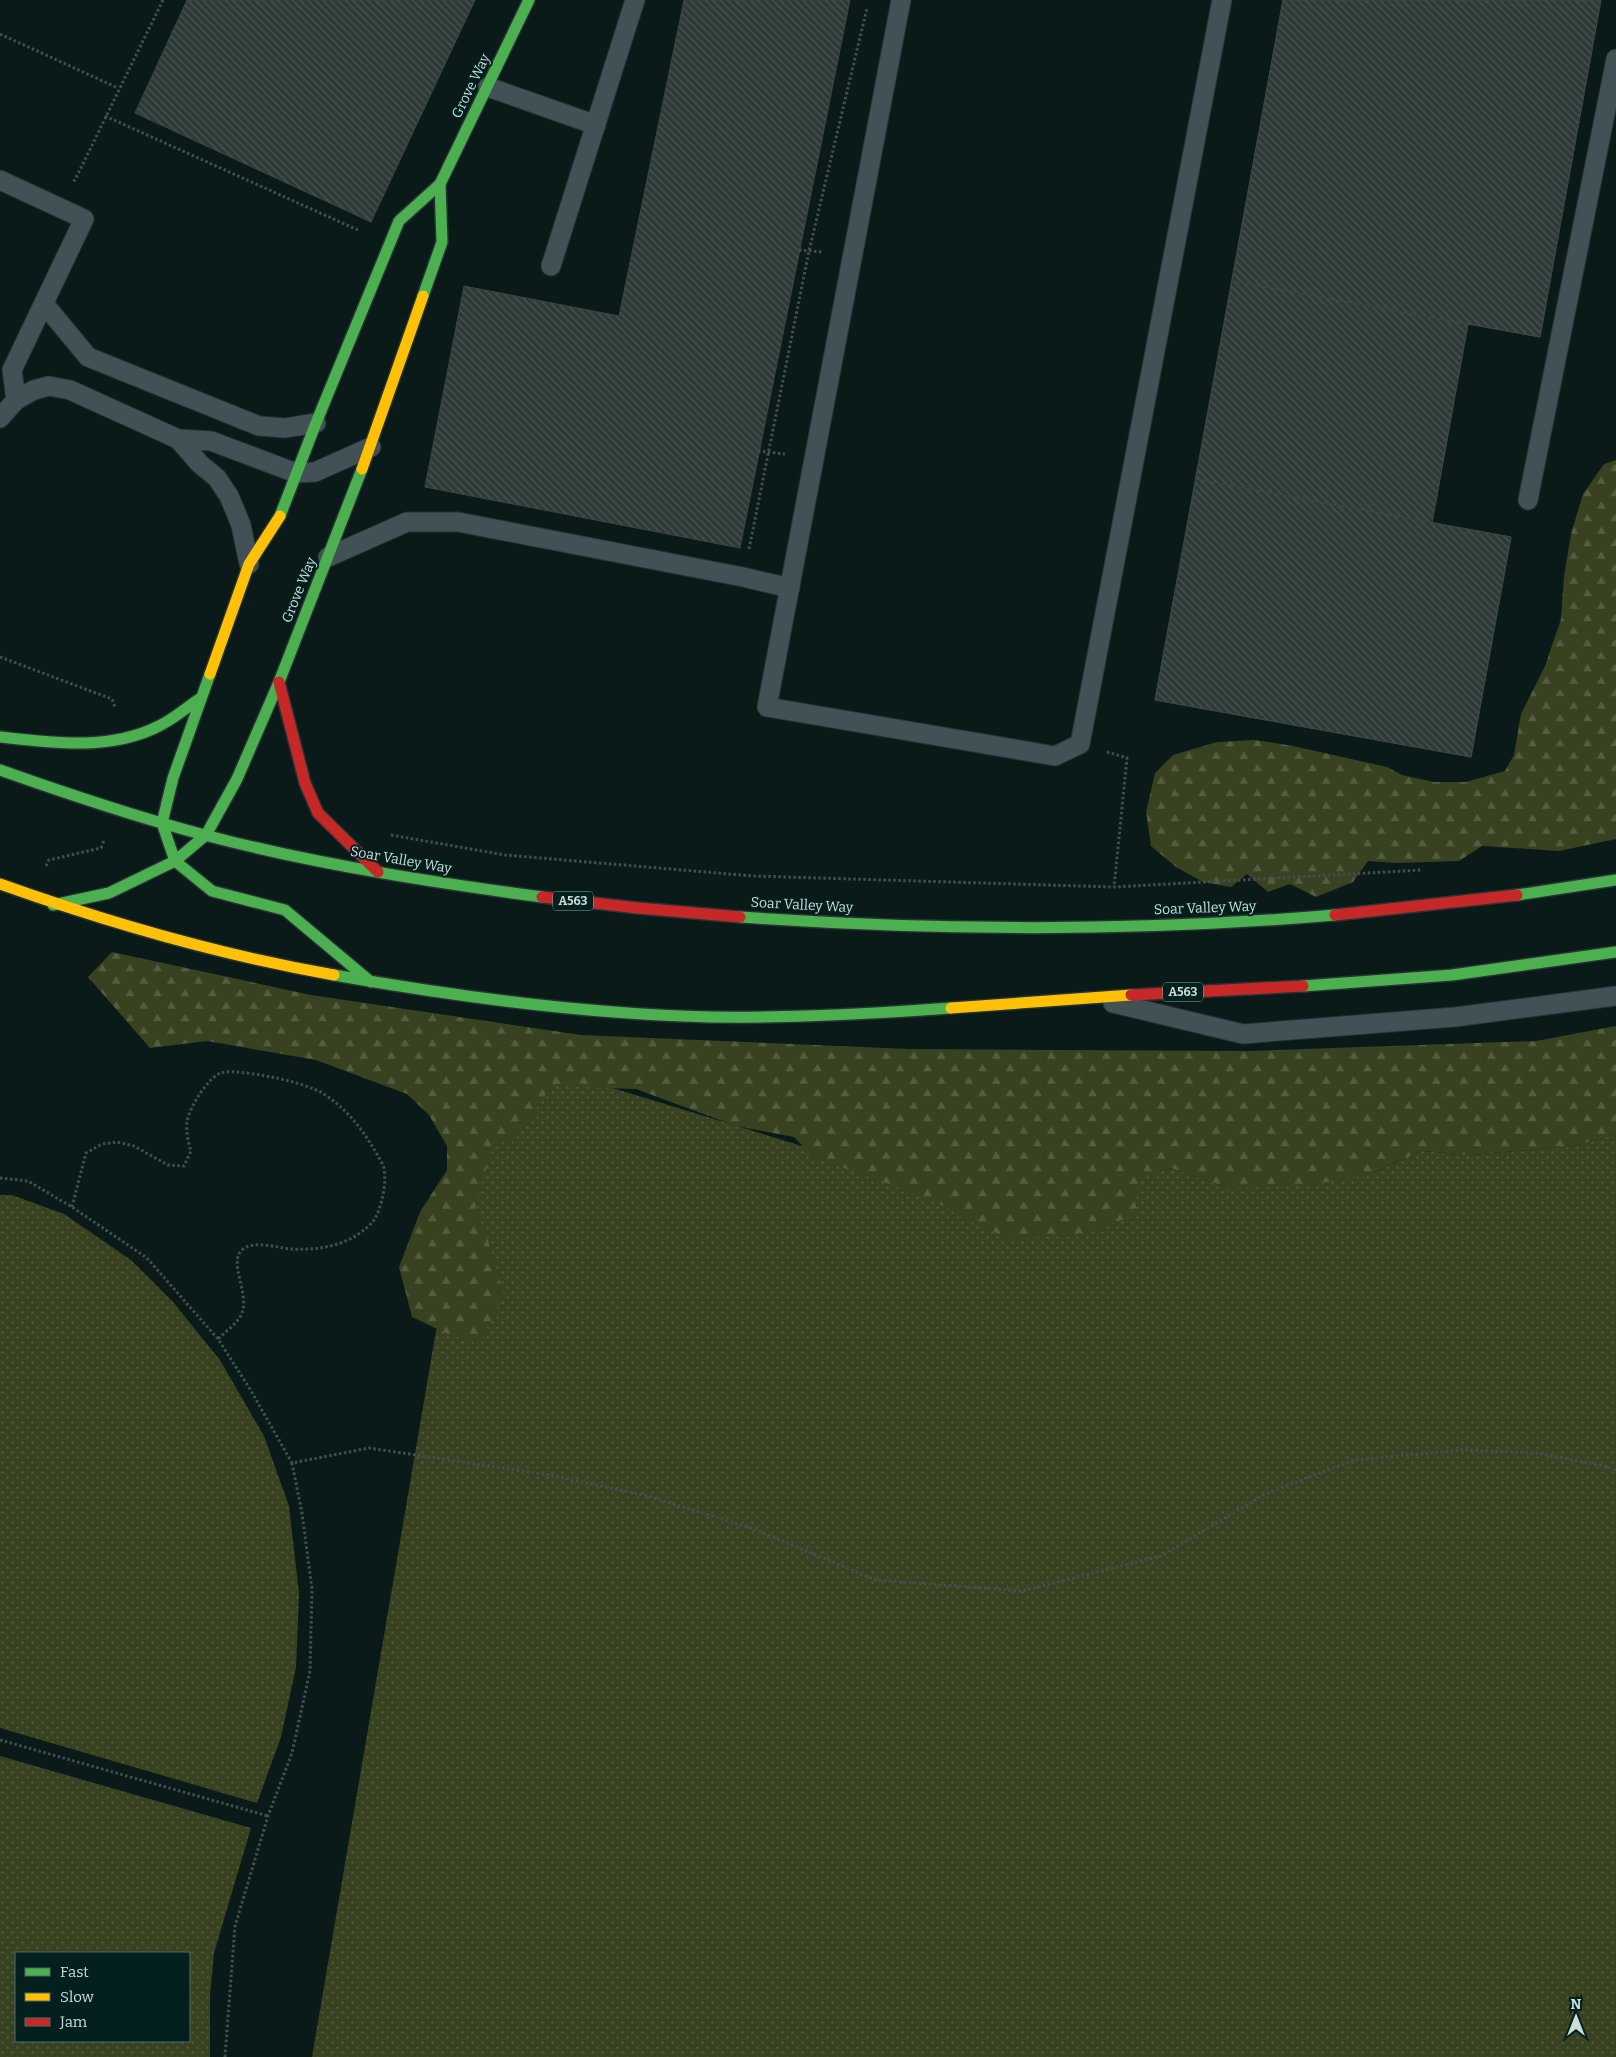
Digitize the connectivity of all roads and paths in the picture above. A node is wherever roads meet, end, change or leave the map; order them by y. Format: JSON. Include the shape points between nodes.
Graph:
{"nodes":[{"id":1,"x":163,"y":0,"type":"edge"},
{"id":2,"x":529,"y":0,"type":"edge"},
{"id":3,"x":635,"y":0,"type":"edge"},
{"id":4,"x":868,"y":0,"type":"edge"},
{"id":5,"x":901,"y":0,"type":"edge"},
{"id":6,"x":1222,"y":0,"type":"edge"},
{"id":7,"x":0,"y":34,"type":"edge"},
{"id":8,"x":1616,"y":59,"type":"edge"},
{"id":9,"x":488,"y":87,"type":"junction"},
{"id":10,"x":105,"y":116,"type":"dead end"},
{"id":11,"x":596,"y":125,"type":"junction"},
{"id":12,"x":0,"y":180,"type":"edge"},
{"id":13,"x":440,"y":184,"type":"junction"},
{"id":14,"x":389,"y":244,"type":"junction"},
{"id":15,"x":551,"y":266,"type":"dead end"},
{"id":16,"x":45,"y":305,"type":"junction"},
{"id":17,"x":16,"y":400,"type":"junction"},
{"id":18,"x":0,"y":418,"type":"edge"},
{"id":19,"x":316,"y":423,"type":"junction"},
{"id":20,"x":178,"y":439,"type":"junction"},
{"id":21,"x":371,"y":447,"type":"junction"},
{"id":22,"x":296,"y":473,"type":"junction"},
{"id":23,"x":1528,"y":500,"type":"dead end"},
{"id":24,"x":328,"y":557,"type":"junction"},
{"id":25,"x":249,"y":564,"type":"junction"},
{"id":26,"x":744,"y":577,"type":"junction"},
{"id":27,"x":790,"y":588,"type":"junction"},
{"id":28,"x":0,"y":657,"type":"edge"},
{"id":29,"x":278,"y":682,"type":"junction"},
{"id":30,"x":201,"y":698,"type":"junction"},
{"id":31,"x":0,"y":737,"type":"edge"},
{"id":32,"x":124,"y":740,"type":"junction"},
{"id":33,"x":1080,"y":744,"type":"junction"},
{"id":34,"x":0,"y":770,"type":"edge"},
{"id":35,"x":115,"y":809,"type":"junction"},
{"id":36,"x":162,"y":823,"type":"junction"},
{"id":37,"x":206,"y":835,"type":"junction"},
{"id":38,"x":389,"y":835,"type":"dead end"},
{"id":39,"x":176,"y":861,"type":"junction"},
{"id":40,"x":1426,"y":870,"type":"dead end"},
{"id":41,"x":378,"y":872,"type":"junction"},
{"id":42,"x":1616,"y":880,"type":"edge"},
{"id":43,"x":0,"y":884,"type":"edge"},
{"id":44,"x":1114,"y":887,"type":"junction"},
{"id":45,"x":35,"y":898,"type":"junction"},
{"id":46,"x":53,"y":905,"type":"junction"},
{"id":47,"x":1616,"y":952,"type":"edge"},
{"id":48,"x":371,"y":982,"type":"junction"},
{"id":49,"x":1616,"y":996,"type":"edge"},
{"id":50,"x":1092,"y":998,"type":"junction"},
{"id":51,"x":0,"y":1178,"type":"edge"},
{"id":52,"x":72,"y":1207,"type":"junction"},
{"id":53,"x":218,"y":1339,"type":"junction"},
{"id":54,"x":292,"y":1463,"type":"junction"},
{"id":55,"x":1616,"y":1470,"type":"edge"},
{"id":56,"x":0,"y":1740,"type":"edge"},
{"id":57,"x":268,"y":1816,"type":"junction"},
{"id":58,"x":225,"y":2057,"type":"edge"}],
"edges":[{"from":1,"to":7,"type":"path","via":[[118,88]]},
{"from":2,"to":9,"type":"main road","name":"Grove Way"},
{"from":3,"to":11,"type":"lane"},
{"from":4,"to":26,"type":"path","via":[[809,251]]},
{"from":5,"to":27,"type":"lane"},
{"from":6,"to":33,"type":"lane"},
{"from":8,"to":23,"type":"lane"},
{"from":9,"to":11,"type":"lane"},
{"from":9,"to":13,"type":"main road","name":"Grove Way"},
{"from":10,"to":14,"type":"path"},
{"from":11,"to":15,"type":"lane"},
{"from":12,"to":16,"type":"lane","via":[[84,219]]},
{"from":13,"to":14,"type":"main road","name":"Grove Way","via":[[399,221]]},
{"from":13,"to":21,"type":"main road","name":"Grove Way","via":[[442,242]]},
{"from":14,"to":19,"type":"main road","name":"Grove Way"},
{"from":16,"to":17,"type":"lane","via":[[12,370]]},
{"from":16,"to":19,"type":"lane","via":[[88,356],[259,426],[285,428]]},
{"from":17,"to":18,"type":"lane"},
{"from":17,"to":20,"type":"lane","via":[[49,386],[70,390]]},
{"from":19,"to":22,"type":"main road","name":"Grove Way"},
{"from":20,"to":22,"type":"lane","via":[[211,440]]},
{"from":20,"to":25,"type":"lane","via":[[217,478],[229,496],[241,525]]},
{"from":21,"to":22,"type":"lane","via":[[315,472]]},
{"from":21,"to":24,"type":"main road","name":"Grove Way"},
{"from":22,"to":25,"type":"main road","name":"Grove Way","via":[[279,519]]},
{"from":24,"to":26,"type":"lane","via":[[407,522],[458,522]]},
{"from":24,"to":29,"type":"main road","name":"Grove Way"},
{"from":25,"to":30,"type":"main road","name":"Grove Way"},
{"from":26,"to":27,"type":"lane"},
{"from":27,"to":33,"type":"lane","via":[[767,707],[1055,756]]},
{"from":28,"to":32,"type":"path","via":[[112,699]]},
{"from":29,"to":37,"type":"main road","name":"Grove Way","via":[[237,779]]},
{"from":29,"to":41,"type":"main road","via":[[305,784],[318,813]]},
{"from":30,"to":32,"type":"main road","via":[[157,728]]},
{"from":30,"to":36,"type":"main road","name":"Grove Way","via":[[173,778]]},
{"from":31,"to":32,"type":"main road","via":[[97,744]]},
{"from":33,"to":44,"type":"path","via":[[1127,758]]},
{"from":34,"to":35,"type":"main road","name":"Soar Valley Way","number":"A563"},
{"from":35,"to":36,"type":"main road","name":"Soar Valley Way","number":"A563"},
{"from":35,"to":45,"type":"path","via":[[101,848],[49,860]]},
{"from":36,"to":37,"type":"main road","name":"Soar Valley Way","number":"A563"},
{"from":36,"to":39,"type":"main road"},
{"from":37,"to":39,"type":"main road","name":"Grove Way"},
{"from":37,"to":41,"type":"main road","name":"Soar Valley Way","number":"A563"},
{"from":38,"to":44,"type":"path","via":[[504,855],[753,876]]},
{"from":39,"to":46,"type":"main road","name":"Grove Way","via":[[109,893]]},
{"from":39,"to":48,"type":"main road","via":[[212,890],[285,910]]},
{"from":40,"to":44,"type":"path"},
{"from":41,"to":42,"type":"main road","name":"Soar Valley Way","number":"A563","via":[[493,891],[645,910],[872,924],[1102,927],[1280,921],[1477,902]]},
{"from":43,"to":45,"type":"main road","number":"A563"},
{"from":45,"to":46,"type":"main road","number":"A563"},
{"from":46,"to":48,"type":"main road","number":"A563","via":[[171,939],[275,964]]},
{"from":47,"to":50,"type":"main road","number":"A563","via":[[1431,976]]},
{"from":48,"to":50,"type":"main road","number":"A563","via":[[546,1007],[748,1017]]},
{"from":49,"to":50,"type":"lane","via":[[1455,1017],[1243,1034]]},
{"from":51,"to":52,"type":"path","via":[[28,1181]]},
{"from":52,"to":53,"type":"path","via":[[147,1258]]},
{"from":52,"to":53,"type":"path","via":[[86,1153],[102,1144],[117,1142],[134,1146],[168,1165],[184,1166],[191,1152],[187,1121],[203,1089],[222,1073],[251,1073],[284,1080],[322,1093],[348,1114],[366,1134],[384,1168],[384,1192],[377,1218],[344,1242],[323,1248],[253,1246],[243,1249],[237,1258],[245,1301],[241,1317]]},
{"from":53,"to":54,"type":"path"},
{"from":54,"to":55,"type":"path","via":[[369,1448],[549,1475],[648,1496],[751,1528],[876,1580],[1022,1590],[1161,1556],[1265,1494],[1354,1460],[1464,1450],[1537,1453]]},
{"from":54,"to":57,"type":"path","via":[[312,1589],[310,1671],[292,1753]]},
{"from":56,"to":57,"type":"path"},
{"from":57,"to":58,"type":"path","via":[[235,1926]]}]}
